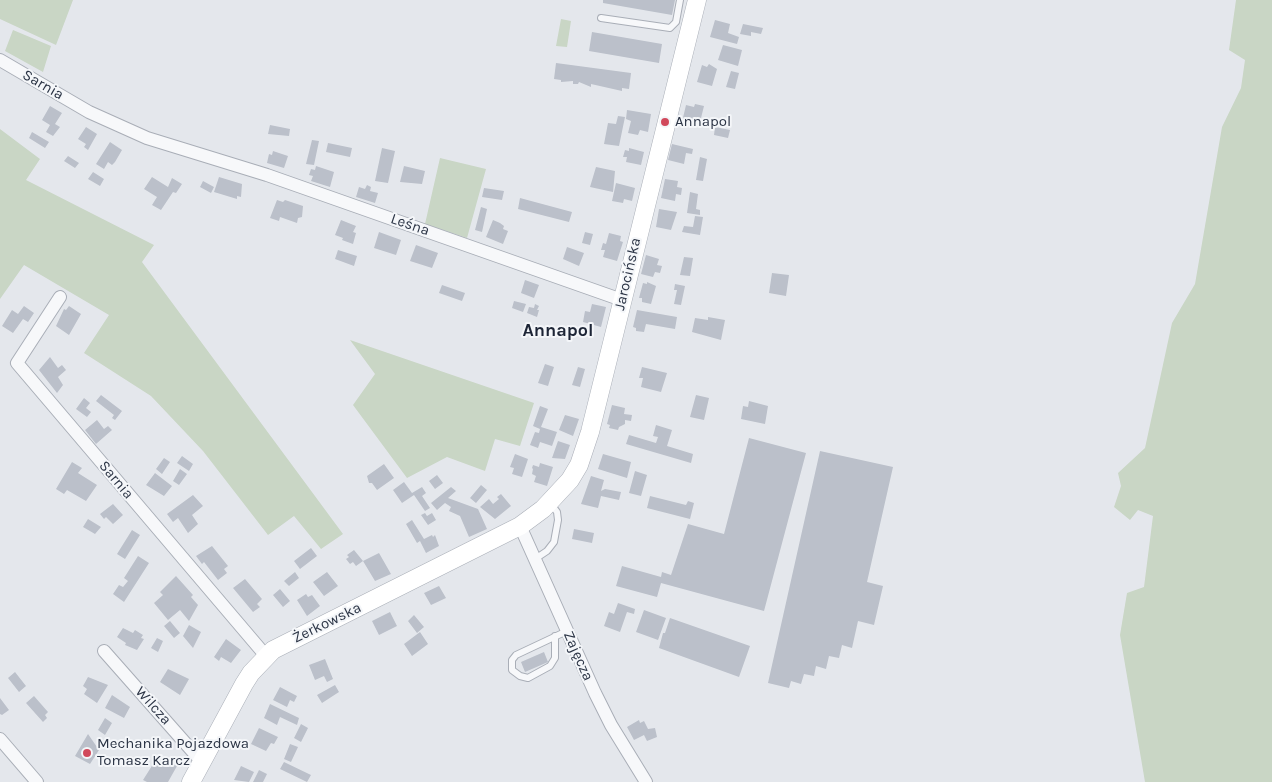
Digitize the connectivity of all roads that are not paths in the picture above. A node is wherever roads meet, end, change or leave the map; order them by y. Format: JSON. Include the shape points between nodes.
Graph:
{"nodes":[{"id":1,"x":680,"y":0,"type":"edge"},
{"id":2,"x":697,"y":0,"type":"edge"},
{"id":3,"x":601,"y":18,"type":"dead end"},
{"id":4,"x":0,"y":60,"type":"edge"},
{"id":5,"x":198,"y":154,"type":"joint"},
{"id":6,"x":60,"y":297,"type":"dead end"},
{"id":7,"x":622,"y":300,"type":"junction"},
{"id":8,"x":550,"y":503,"type":"junction"},
{"id":9,"x":520,"y":526,"type":"junction"},
{"id":10,"x":535,"y":559,"type":"junction"},
{"id":11,"x":561,"y":633,"type":"junction"},
{"id":12,"x":104,"y":651,"type":"dead end"},
{"id":13,"x":266,"y":656,"type":"junction"},
{"id":14,"x":0,"y":739,"type":"edge"},
{"id":15,"x":202,"y":762,"type":"junction"},
{"id":16,"x":37,"y":782,"type":"edge"},
{"id":17,"x":191,"y":782,"type":"edge"},
{"id":18,"x":646,"y":782,"type":"edge"}],
"edges":[{"from":1,"to":3,"type":"lane","via":[[676,22],[670,28]]},
{"from":2,"to":7,"type":"street","name":"Jarocińska"},
{"from":4,"to":5,"type":"street","name":"Sarnia","via":[[117,126]]},
{"from":5,"to":7,"type":"street","name":"Leśna","via":[[267,175]]},
{"from":6,"to":13,"type":"street","name":"Sarnia","via":[[17,362]]},
{"from":7,"to":8,"type":"street","name":"Jarocińska","via":[[579,465]]},
{"from":8,"to":9,"type":"street","name":"Jarocińska"},
{"from":8,"to":10,"type":"lane","via":[[557,512],[554,542]]},
{"from":9,"to":10,"type":"street","name":"Zajęcza"},
{"from":9,"to":13,"type":"street","name":"Żerkowska","via":[[300,635]]},
{"from":10,"to":11,"type":"street","name":"Zajęcza"},
{"from":11,"to":11,"type":"lane","via":[[516,655],[512,660],[512,670],[528,678],[550,666]]},
{"from":11,"to":18,"type":"street","name":"Zajęcza"},
{"from":12,"to":15,"type":"street","name":"Wilcza"},
{"from":13,"to":15,"type":"street","name":"Żerkowska","via":[[244,684]]},
{"from":14,"to":16,"type":"street"},
{"from":15,"to":17,"type":"street","name":"Żerkowska"}]}
